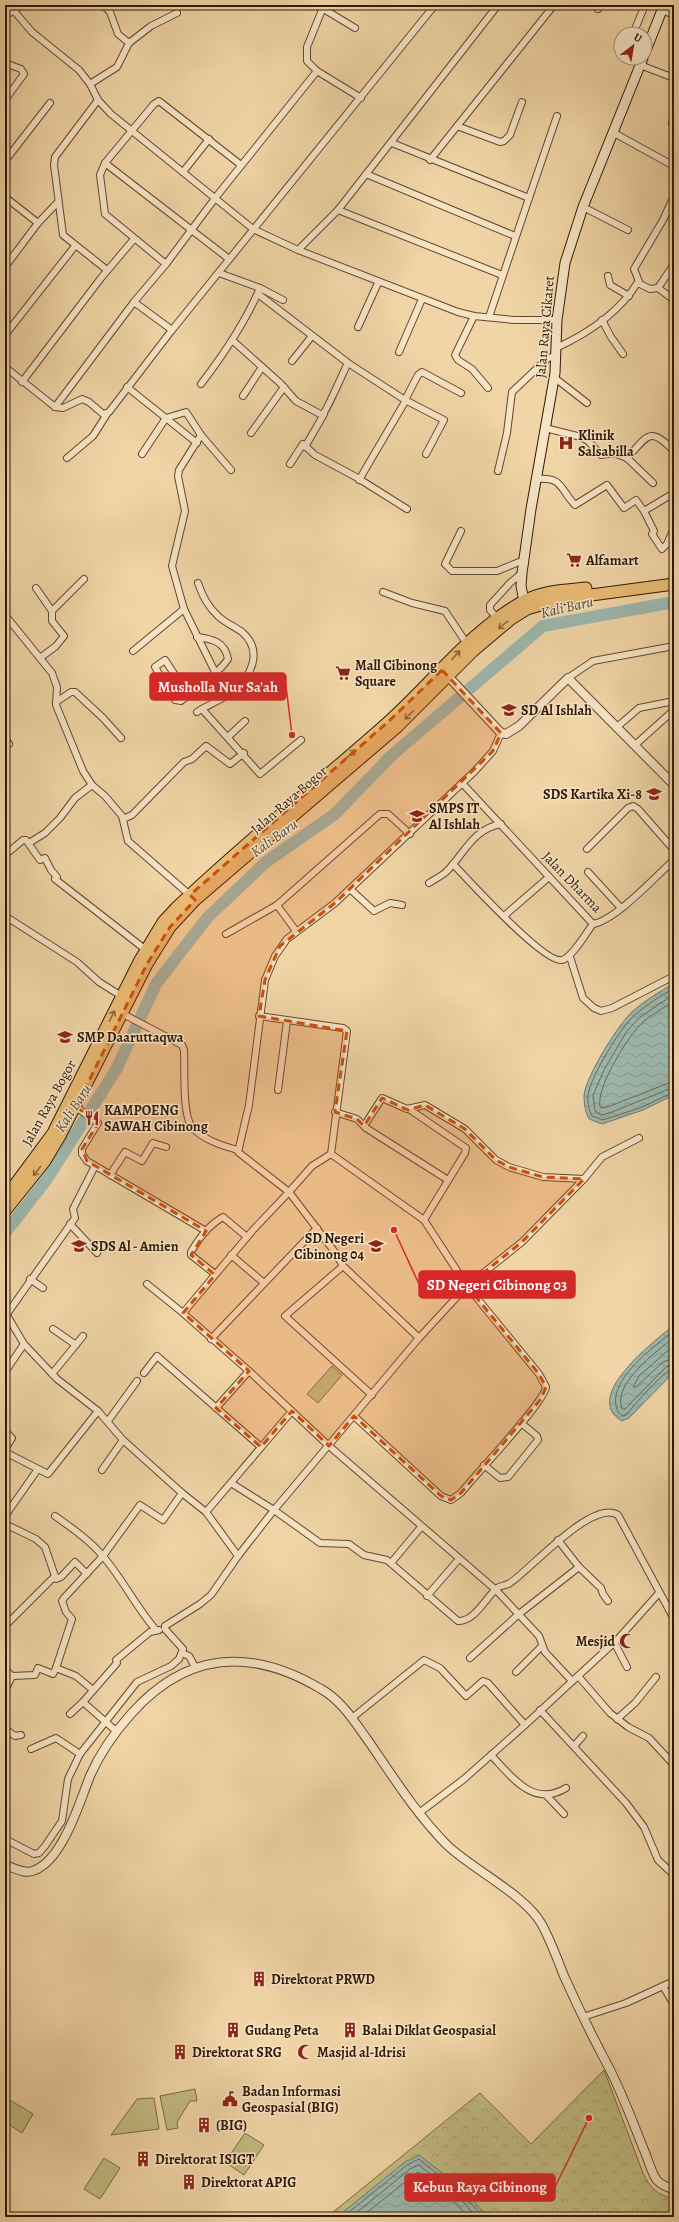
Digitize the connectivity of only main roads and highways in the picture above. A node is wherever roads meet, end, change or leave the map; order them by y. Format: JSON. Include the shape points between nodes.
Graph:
{"nodes":[{"id":1,"x":663,"y":7,"type":"edge"},
{"id":2,"x":653,"y":31,"type":"edge"},
{"id":3,"x":640,"y":66,"type":"edge"},
{"id":4,"x":674,"y":577,"type":"edge"},
{"id":5,"x":674,"y":584,"type":"edge"},
{"id":6,"x":525,"y":605,"type":"junction"},
{"id":7,"x":445,"y":673,"type":"junction"},
{"id":8,"x":192,"y":897,"type":"junction"},
{"id":9,"x":126,"y":999,"type":"junction"},
{"id":10,"x":16,"y":1183,"type":"junction"},
{"id":11,"x":5,"y":1184,"type":"edge"},
{"id":12,"x":5,"y":1198,"type":"edge"},
{"id":13,"x":5,"y":1211,"type":"edge"}],
"edges":[{"from":1,"to":2,"type":"main road"},
{"from":3,"to":6,"type":"main road","name":"Jalan Raya Cikaret","via":[[584,207],[565,263],[557,320],[555,378],[522,573]]},
{"from":4,"to":6,"type":"highway","name":"Jalan Raya Bogor","via":[[559,591]]},
{"from":5,"to":6,"type":"highway","name":"Jalan Raya Bogor"},
{"from":6,"to":7,"type":"highway","name":"Jalan Raya Bogor","one_way":true},
{"from":7,"to":6,"type":"highway","name":"Jalan Raya Bogor","one_way":true,"via":[[467,644],[497,618]]},
{"from":7,"to":8,"type":"highway","name":"Jalan Raya Bogor","via":[[398,727],[324,783]]},
{"from":8,"to":9,"type":"highway","name":"Jalan Raya Bogor"},
{"from":8,"to":9,"type":"highway","name":"Jalan Raya Bogor","via":[[163,922],[146,950]]},
{"from":10,"to":9,"type":"highway","name":"Jalan Raya Bogor","one_way":true,"via":[[53,1133]]},
{"from":9,"to":13,"type":"highway","name":"Jalan Raya Bogor","one_way":true,"via":[[128,1016],[81,1110]]},
{"from":10,"to":11,"type":"highway"},
{"from":10,"to":12,"type":"highway","name":"Jalan Raya Bogor"}]}
